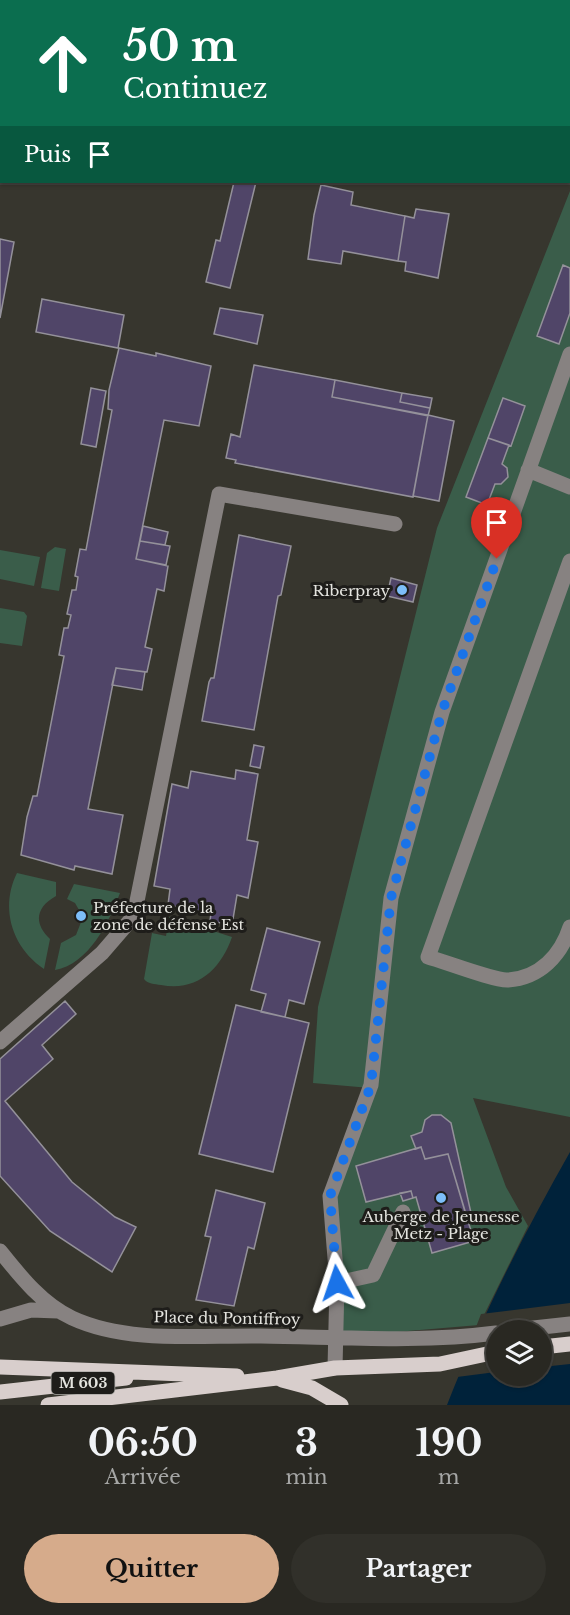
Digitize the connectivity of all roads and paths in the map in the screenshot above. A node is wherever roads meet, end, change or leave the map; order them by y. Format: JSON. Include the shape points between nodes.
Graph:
{"nodes":[{"id":1,"x":570,"y":354,"type":"edge"},
{"id":2,"x":528,"y":470,"type":"junction"},
{"id":3,"x":570,"y":487,"type":"edge"},
{"id":4,"x":395,"y":524,"type":"dead end"},
{"id":5,"x":570,"y":561,"type":"edge"},
{"id":6,"x":570,"y":927,"type":"edge"},
{"id":7,"x":0,"y":1042,"type":"edge"},
{"id":8,"x":403,"y":1212,"type":"dead end"},
{"id":9,"x":0,"y":1251,"type":"edge"},
{"id":10,"x":337,"y":1283,"type":"junction"},
{"id":11,"x":58,"y":1311,"type":"junction"},
{"id":12,"x":0,"y":1318,"type":"edge"},
{"id":13,"x":570,"y":1324,"type":"edge"},
{"id":14,"x":552,"y":1326,"type":"edge"},
{"id":15,"x":486,"y":1334,"type":"edge"},
{"id":16,"x":338,"y":1337,"type":"junction"},
{"id":17,"x":570,"y":1344,"type":"edge"},
{"id":18,"x":552,"y":1346,"type":"edge"},
{"id":19,"x":486,"y":1354,"type":"edge"},
{"id":20,"x":0,"y":1367,"type":"edge"},
{"id":21,"x":335,"y":1368,"type":"junction"},
{"id":22,"x":165,"y":1372,"type":"junction"},
{"id":23,"x":277,"y":1378,"type":"junction"},
{"id":24,"x":0,"y":1392,"type":"edge"},
{"id":25,"x":48,"y":1405,"type":"edge"},
{"id":26,"x":341,"y":1405,"type":"edge"}],
"edges":[{"from":1,"to":2,"type":"street"},
{"from":2,"to":3,"type":"street"},
{"from":2,"to":10,"type":"street","via":[[442,712],[391,898],[371,1085],[330,1196]]},
{"from":4,"to":7,"type":"street","via":[[219,494],[134,916],[102,953]]},
{"from":5,"to":6,"type":"street","via":[[428,957],[506,980],[535,973],[553,960]]},
{"from":8,"to":10,"type":"street","via":[[372,1275]]},
{"from":9,"to":11,"type":"street","name":"Place du Pontiffroy"},
{"from":10,"to":16,"type":"street"},
{"from":11,"to":12,"type":"street","name":"Place du Pontiffroy","via":[[31,1310]]},
{"from":11,"to":16,"type":"street","name":"Place du Pontiffroy","via":[[91,1326],[140,1335]]},
{"from":13,"to":14,"type":"street"},
{"from":15,"to":16,"type":"street","name":"Place du Pontiffroy"},
{"from":16,"to":21,"type":"street"},
{"from":17,"to":18,"type":"main road"},
{"from":19,"to":21,"type":"main road","number":"M 603","via":[[425,1366]]},
{"from":20,"to":22,"type":"main road","number":"M 603"},
{"from":21,"to":23,"type":"main road","number":"M 603"},
{"from":22,"to":23,"type":"main road","number":"M 603"},
{"from":22,"to":24,"type":"main road","number":"M 603"},
{"from":23,"to":25,"type":"main road","number":"M 603"},
{"from":23,"to":26,"type":"main road","via":[[312,1388]]}]}
